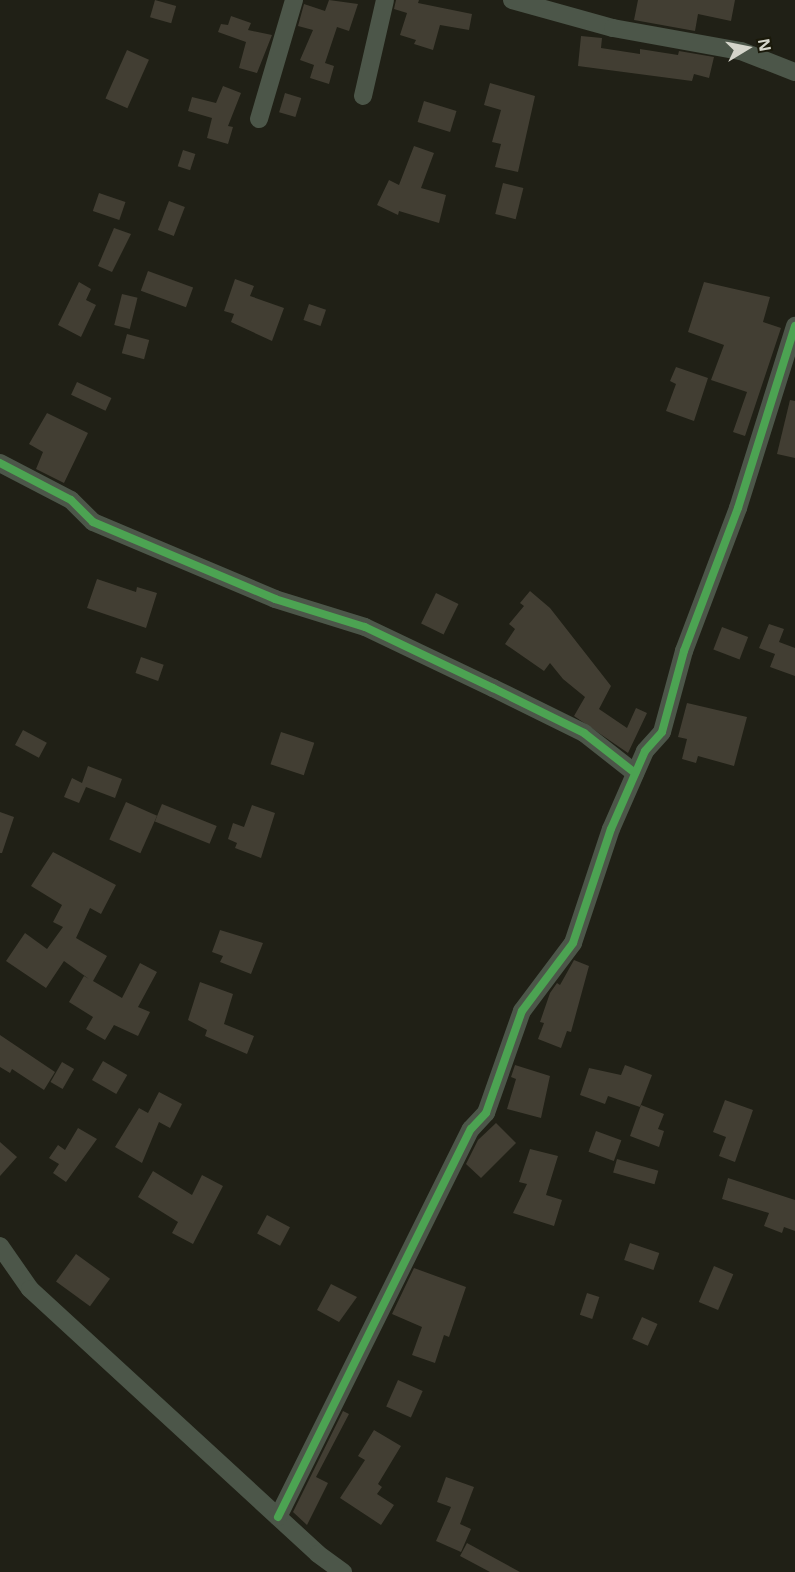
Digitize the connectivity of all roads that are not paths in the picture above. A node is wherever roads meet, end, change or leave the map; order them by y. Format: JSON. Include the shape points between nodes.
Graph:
{"nodes":[{"id":1,"x":294,"y":0,"type":"edge"},
{"id":2,"x":386,"y":0,"type":"edge"},
{"id":3,"x":512,"y":0,"type":"edge"},
{"id":4,"x":795,"y":72,"type":"edge"},
{"id":5,"x":363,"y":96,"type":"dead end"},
{"id":6,"x":259,"y":119,"type":"dead end"},
{"id":7,"x":795,"y":326,"type":"edge"},
{"id":8,"x":0,"y":463,"type":"edge"},
{"id":9,"x":635,"y":773,"type":"junction"},
{"id":10,"x":0,"y":1246,"type":"edge"},
{"id":11,"x":278,"y":1516,"type":"junction"},
{"id":12,"x":343,"y":1572,"type":"edge"}],
"edges":[{"from":1,"to":6,"type":"street"},
{"from":2,"to":5,"type":"street"},
{"from":3,"to":4,"type":"street","via":[[613,28],[741,51]]},
{"from":7,"to":9,"type":"street","via":[[738,508],[684,651],[662,732],[645,751]]},
{"from":8,"to":9,"type":"street","via":[[71,500],[93,522],[275,599],[365,627],[493,688],[584,733]]},
{"from":9,"to":11,"type":"street","via":[[611,829],[573,943],[522,1011],[486,1113],[471,1129]]},
{"from":10,"to":11,"type":"street","via":[[30,1289]]},
{"from":11,"to":12,"type":"street"}]}
